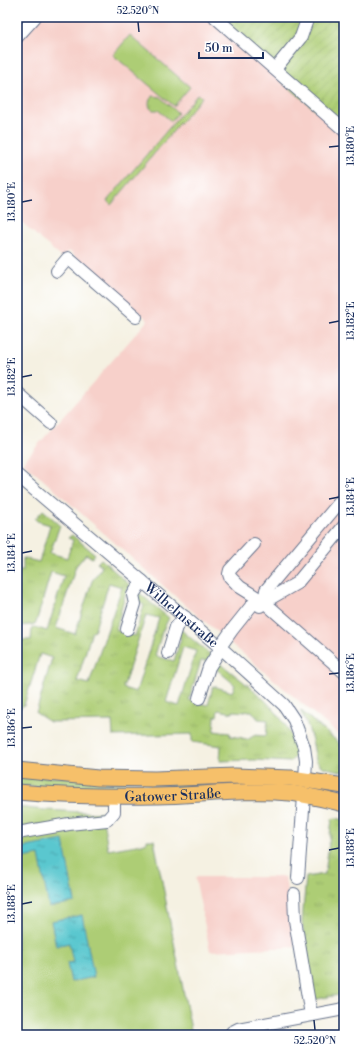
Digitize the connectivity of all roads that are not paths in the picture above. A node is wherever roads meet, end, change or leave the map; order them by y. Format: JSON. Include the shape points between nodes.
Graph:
{"nodes":[{"id":1,"x":34,"y":17,"type":"edge"},
{"id":2,"x":215,"y":17,"type":"edge"},
{"id":3,"x":308,"y":17,"type":"edge"},
{"id":4,"x":17,"y":37,"type":"edge"},
{"id":5,"x":275,"y":70,"type":"junction"},
{"id":6,"x":344,"y":130,"type":"edge"},
{"id":7,"x":57,"y":271,"type":"dead end"},
{"id":8,"x":136,"y":317,"type":"dead end"},
{"id":9,"x":17,"y":393,"type":"edge"},
{"id":10,"x":51,"y":423,"type":"dead end"},
{"id":11,"x":17,"y":475,"type":"edge"},
{"id":12,"x":344,"y":497,"type":"edge"},
{"id":13,"x":344,"y":526,"type":"edge"},
{"id":14,"x":254,"y":544,"type":"dead end"},
{"id":15,"x":142,"y":581,"type":"junction"},
{"id":16,"x":264,"y":602,"type":"junction"},
{"id":17,"x":185,"y":617,"type":"junction"},
{"id":18,"x":127,"y":629,"type":"dead end"},
{"id":19,"x":220,"y":648,"type":"junction"},
{"id":20,"x":168,"y":653,"type":"dead end"},
{"id":21,"x":344,"y":672,"type":"edge"},
{"id":22,"x":199,"y":698,"type":"dead end"},
{"id":23,"x":17,"y":770,"type":"edge"},
{"id":24,"x":305,"y":779,"type":"junction"},
{"id":25,"x":344,"y":786,"type":"edge"},
{"id":26,"x":17,"y":792,"type":"edge"},
{"id":27,"x":304,"y":796,"type":"junction"},
{"id":28,"x":114,"y":797,"type":"junction"},
{"id":29,"x":344,"y":804,"type":"edge"},
{"id":30,"x":17,"y":833,"type":"edge"},
{"id":31,"x":298,"y":878,"type":"dead end"},
{"id":32,"x":294,"y":894,"type":"dead end"},
{"id":33,"x":344,"y":1009,"type":"edge"},
{"id":34,"x":311,"y":1015,"type":"junction"},
{"id":35,"x":231,"y":1033,"type":"edge"}],
"edges":[{"from":1,"to":4,"type":"street"},
{"from":2,"to":5,"type":"street"},
{"from":3,"to":5,"type":"street","via":[[301,37]]},
{"from":5,"to":6,"type":"street"},
{"from":7,"to":8,"type":"street","via":[[68,258]]},
{"from":9,"to":10,"type":"street"},
{"from":11,"to":15,"type":"street","name":"Wilhelmstraße"},
{"from":12,"to":16,"type":"street","via":[[266,590]]},
{"from":13,"to":16,"type":"street","via":[[296,583]]},
{"from":14,"to":16,"type":"street","via":[[229,574],[240,588]]},
{"from":15,"to":17,"type":"street","name":"Wilhelmstraße"},
{"from":15,"to":18,"type":"street","via":[[133,595],[134,604]]},
{"from":16,"to":19,"type":"street","via":[[252,605]]},
{"from":16,"to":21,"type":"street"},
{"from":17,"to":19,"type":"street","name":"Wilhelmstraße"},
{"from":17,"to":20,"type":"street","via":[[176,627]]},
{"from":19,"to":22,"type":"street","via":[[209,667]]},
{"from":19,"to":24,"type":"street","name":"Wilhelmstraße","via":[[284,705],[294,720],[304,747]]},
{"from":23,"to":24,"type":"main road","name":"Gatower Straße","via":[[98,778],[253,776]]},
{"from":24,"to":25,"type":"main road"},
{"from":24,"to":27,"type":"main road","name":"Wilhelmstraße"},
{"from":26,"to":28,"type":"main road","name":"Gatower Straße"},
{"from":27,"to":28,"type":"main road","name":"Gatower Straße","via":[[257,791]]},
{"from":27,"to":29,"type":"main road"},
{"from":27,"to":31,"type":"street"},
{"from":28,"to":30,"type":"street","via":[[114,812],[107,820]]},
{"from":32,"to":34,"type":"street","via":[[295,920]]},
{"from":33,"to":34,"type":"street"},
{"from":34,"to":35,"type":"street","via":[[238,1029]]}]}
